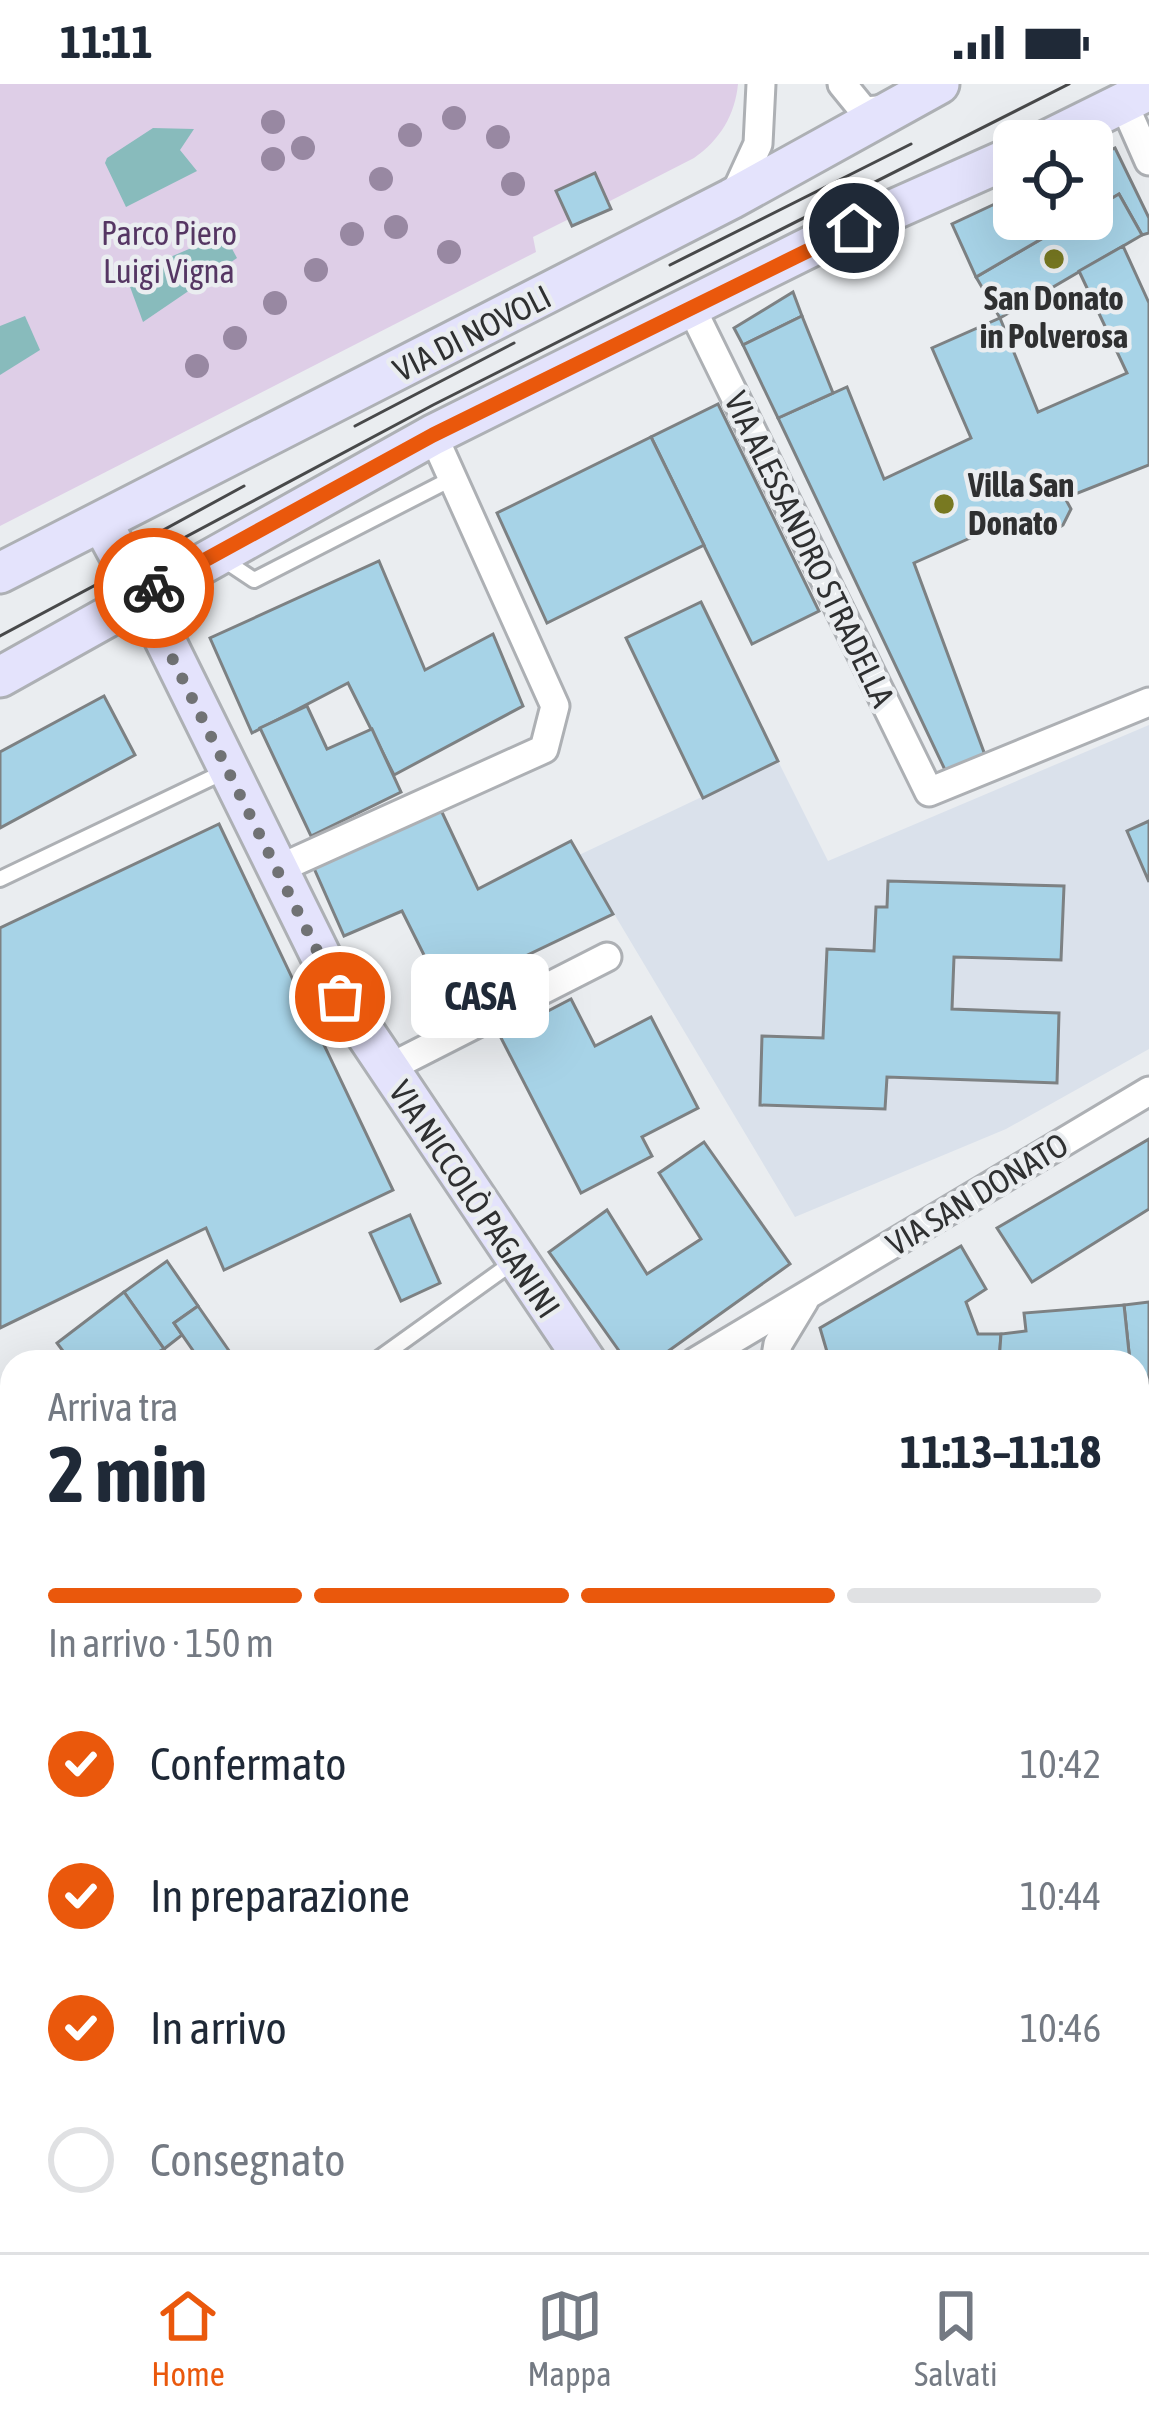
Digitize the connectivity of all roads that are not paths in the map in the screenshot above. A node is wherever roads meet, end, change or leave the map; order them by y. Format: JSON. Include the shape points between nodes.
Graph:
{"nodes":[{"id":1,"x":760,"y":84,"type":"edge"},
{"id":2,"x":842,"y":84,"type":"edge"},
{"id":3,"x":939,"y":84,"type":"edge"},
{"id":4,"x":1136,"y":96,"type":"edge"},
{"id":5,"x":895,"y":108,"type":"junction"},
{"id":6,"x":1088,"y":120,"type":"edge"},
{"id":7,"x":1149,"y":161,"type":"edge"},
{"id":8,"x":993,"y":165,"type":"edge"},
{"id":9,"x":731,"y":199,"type":"junction"},
{"id":10,"x":691,"y":307,"type":"junction"},
{"id":11,"x":433,"y":435,"type":"junction"},
{"id":12,"x":453,"y":478,"type":"junction"},
{"id":13,"x":102,"y":523,"type":"junction"},
{"id":14,"x":215,"y":554,"type":"junction"},
{"id":15,"x":0,"y":573,"type":"edge"},
{"id":16,"x":141,"y":595,"type":"junction"},
{"id":17,"x":0,"y":677,"type":"edge"},
{"id":18,"x":1149,"y":702,"type":"edge"},
{"id":19,"x":228,"y":770,"type":"junction"},
{"id":20,"x":276,"y":870,"type":"junction"},
{"id":21,"x":0,"y":879,"type":"edge"},
{"id":22,"x":607,"y":957,"type":"dead end"},
{"id":23,"x":387,"y":1070,"type":"junction"},
{"id":24,"x":1149,"y":1091,"type":"edge"},
{"id":25,"x":516,"y":1260,"type":"junction"},
{"id":26,"x":806,"y":1297,"type":"junction"},
{"id":27,"x":391,"y":1350,"type":"edge"},
{"id":28,"x":578,"y":1350,"type":"edge"},
{"id":29,"x":715,"y":1350,"type":"edge"},
{"id":30,"x":777,"y":1350,"type":"edge"}],
"edges":[{"from":1,"to":9,"type":"street","via":[[758,144]]},
{"from":2,"to":5,"type":"street","via":[[863,111]]},
{"from":3,"to":5,"type":"street","name":"VIA DI NOVOLI"},
{"from":4,"to":6,"type":"street"},
{"from":4,"to":7,"type":"street"},
{"from":5,"to":9,"type":"street","name":"VIA DI NOVOLI"},
{"from":8,"to":10,"type":"street"},
{"from":9,"to":13,"type":"street","name":"VIA DI NOVOLI"},
{"from":10,"to":11,"type":"street"},
{"from":10,"to":18,"type":"street","name":"VIA ALESSANDRO STRADELLA","via":[[929,792]]},
{"from":11,"to":12,"type":"street"},
{"from":11,"to":14,"type":"street"},
{"from":12,"to":14,"type":"lane","via":[[254,580]]},
{"from":12,"to":20,"type":"street","via":[[556,706],[544,749]]},
{"from":13,"to":15,"type":"street","name":"VIA DI NOVOLI"},
{"from":13,"to":16,"type":"street","name":"VIA NICCOLÒ PAGANINI"},
{"from":14,"to":16,"type":"street"},
{"from":16,"to":17,"type":"street"},
{"from":16,"to":19,"type":"street","name":"VIA NICCOLÒ PAGANINI"},
{"from":19,"to":20,"type":"street","name":"VIA NICCOLÒ PAGANINI"},
{"from":19,"to":21,"type":"lane"},
{"from":20,"to":23,"type":"street","name":"VIA NICCOLÒ PAGANINI"},
{"from":22,"to":23,"type":"street"},
{"from":23,"to":25,"type":"street","name":"VIA NICCOLÒ PAGANINI"},
{"from":24,"to":26,"type":"street","name":"VIA SAN DONATO"},
{"from":25,"to":27,"type":"lane"},
{"from":25,"to":28,"type":"street","name":"VIA NICCOLÒ PAGANINI"},
{"from":26,"to":29,"type":"street","name":"VIA SAN DONATO"},
{"from":26,"to":30,"type":"street"}]}
